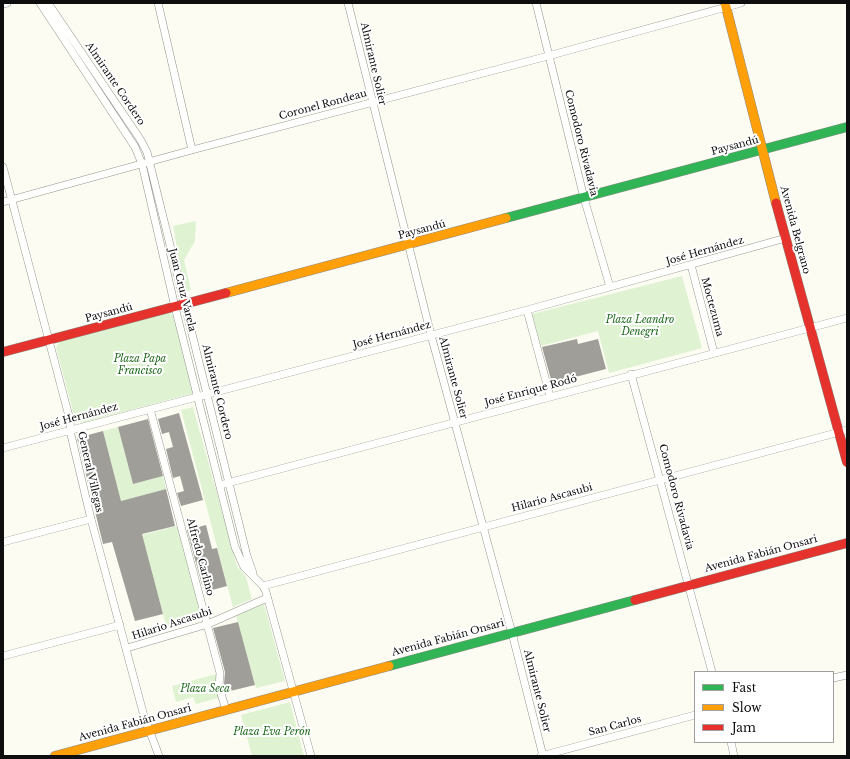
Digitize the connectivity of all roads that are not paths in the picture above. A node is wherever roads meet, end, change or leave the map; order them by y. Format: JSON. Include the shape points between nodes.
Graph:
{"nodes":[{"id":1,"x":7,"y":3,"type":"edge"},
{"id":2,"x":40,"y":3,"type":"edge"},
{"id":3,"x":48,"y":3,"type":"edge"},
{"id":4,"x":158,"y":3,"type":"edge"},
{"id":5,"x":348,"y":3,"type":"edge"},
{"id":6,"x":536,"y":3,"type":"edge"},
{"id":7,"x":741,"y":3,"type":"edge"},
{"id":8,"x":3,"y":4,"type":"edge"},
{"id":9,"x":726,"y":5,"type":"edge"},
{"id":10,"x":548,"y":56,"type":"junction"},
{"id":11,"x":372,"y":102,"type":"junction"},
{"id":12,"x":847,"y":127,"type":"edge"},
{"id":13,"x":192,"y":150,"type":"junction"},
{"id":14,"x":762,"y":150,"type":"junction"},
{"id":15,"x":150,"y":161,"type":"junction"},
{"id":16,"x":142,"y":164,"type":"junction"},
{"id":17,"x":3,"y":167,"type":"edge"},
{"id":18,"x":584,"y":198,"type":"junction"},
{"id":19,"x":11,"y":200,"type":"junction"},
{"id":20,"x":3,"y":202,"type":"edge"},
{"id":21,"x":786,"y":238,"type":"junction"},
{"id":22,"x":408,"y":245,"type":"junction"},
{"id":23,"x":691,"y":266,"type":"junction"},
{"id":24,"x":610,"y":286,"type":"junction"},
{"id":25,"x":185,"y":304,"type":"junction"},
{"id":26,"x":175,"y":307,"type":"junction"},
{"id":27,"x":527,"y":310,"type":"junction"},
{"id":28,"x":847,"y":318,"type":"edge"},
{"id":29,"x":810,"y":328,"type":"junction"},
{"id":30,"x":431,"y":335,"type":"junction"},
{"id":31,"x":49,"y":340,"type":"junction"},
{"id":32,"x":3,"y":352,"type":"edge"},
{"id":33,"x":714,"y":353,"type":"junction"},
{"id":34,"x":631,"y":374,"type":"junction"},
{"id":35,"x":207,"y":394,"type":"junction"},
{"id":36,"x":198,"y":396,"type":"junction"},
{"id":37,"x":550,"y":396,"type":"junction"},
{"id":38,"x":150,"y":409,"type":"junction"},
{"id":39,"x":454,"y":423,"type":"junction"},
{"id":40,"x":70,"y":430,"type":"junction"},
{"id":41,"x":843,"y":431,"type":"edge"},
{"id":42,"x":3,"y":448,"type":"edge"},
{"id":43,"x":847,"y":462,"type":"edge"},
{"id":44,"x":661,"y":479,"type":"junction"},
{"id":45,"x":229,"y":483,"type":"junction"},
{"id":46,"x":220,"y":485,"type":"junction"},
{"id":47,"x":91,"y":519,"type":"junction"},
{"id":48,"x":483,"y":526,"type":"junction"},
{"id":49,"x":3,"y":542,"type":"edge"},
{"id":50,"x":847,"y":543,"type":"edge"},
{"id":51,"x":255,"y":577,"type":"junction"},
{"id":52,"x":688,"y":584,"type":"junction"},
{"id":53,"x":263,"y":586,"type":"junction"},
{"id":54,"x":267,"y":598,"type":"junction"},
{"id":55,"x":208,"y":624,"type":"junction"},
{"id":56,"x":120,"y":625,"type":"junction"},
{"id":57,"x":512,"y":632,"type":"junction"},
{"id":58,"x":126,"y":648,"type":"junction"},
{"id":59,"x":3,"y":656,"type":"edge"},
{"id":60,"x":712,"y":671,"type":"edge"},
{"id":61,"x":847,"y":675,"type":"edge"},
{"id":62,"x":834,"y":678,"type":"edge"},
{"id":63,"x":294,"y":692,"type":"junction"},
{"id":64,"x":226,"y":710,"type":"junction"},
{"id":65,"x":694,"y":715,"type":"edge"},
{"id":66,"x":150,"y":731,"type":"junction"},
{"id":67,"x":731,"y":743,"type":"edge"},
{"id":68,"x":55,"y":756,"type":"edge"},
{"id":69,"x":159,"y":756,"type":"edge"},
{"id":70,"x":311,"y":756,"type":"edge"},
{"id":71,"x":542,"y":756,"type":"edge"},
{"id":72,"x":734,"y":756,"type":"edge"}],
"edges":[{"from":1,"to":8,"type":"street"},
{"from":2,"to":16,"type":"street","name":"Juan Cruz Varela","via":[[135,147]]},
{"from":3,"to":15,"type":"street","name":"Almirante Cordero","via":[[144,144]]},
{"from":4,"to":13,"type":"street"},
{"from":5,"to":11,"type":"street","name":"Almirante Solier"},
{"from":6,"to":10,"type":"street","name":"Comodoro Rivadavia"},
{"from":7,"to":9,"type":"street","name":"Coronel Rondeau"},
{"from":9,"to":10,"type":"street","name":"Coronel Rondeau"},
{"from":9,"to":14,"type":"street","name":"Avenida Belgrano"},
{"from":10,"to":11,"type":"street","name":"Coronel Rondeau"},
{"from":10,"to":18,"type":"street","name":"Comodoro Rivadavia"},
{"from":11,"to":13,"type":"street","name":"Coronel Rondeau"},
{"from":11,"to":22,"type":"street","name":"Almirante Solier"},
{"from":12,"to":14,"type":"street","name":"Paysandú"},
{"from":13,"to":15,"type":"street","name":"Coronel Rondeau"},
{"from":14,"to":18,"type":"street","name":"Paysandú"},
{"from":14,"to":21,"type":"street","name":"Avenida Belgrano"},
{"from":15,"to":16,"type":"street","name":"Coronel Rondeau"},
{"from":15,"to":25,"type":"street","name":"Almirante Cordero"},
{"from":16,"to":19,"type":"street","name":"Coronel Rondeau"},
{"from":16,"to":26,"type":"street","name":"Juan Cruz Varela"},
{"from":17,"to":19,"type":"street","name":"General Villegas"},
{"from":18,"to":22,"type":"street","name":"Paysandú"},
{"from":18,"to":24,"type":"street","name":"Comodoro Rivadavia"},
{"from":19,"to":20,"type":"street","name":"Coronel Rondeau"},
{"from":19,"to":31,"type":"street","name":"General Villegas"},
{"from":21,"to":23,"type":"street","name":"José Hernández"},
{"from":21,"to":29,"type":"street","name":"Avenida Belgrano"},
{"from":22,"to":25,"type":"street","name":"Paysandú"},
{"from":22,"to":30,"type":"street","name":"Almirante Solier"},
{"from":23,"to":24,"type":"street","name":"José Hernández"},
{"from":23,"to":33,"type":"street","name":"Moctezuma"},
{"from":24,"to":27,"type":"street","name":"José Hernández"},
{"from":25,"to":26,"type":"street","name":"Paysandú"},
{"from":25,"to":35,"type":"street","name":"Almirante Cordero"},
{"from":26,"to":31,"type":"street","name":"Paysandú"},
{"from":26,"to":36,"type":"street","name":"Juan Cruz Varela"},
{"from":27,"to":30,"type":"street","name":"José Hernández"},
{"from":27,"to":37,"type":"street"},
{"from":28,"to":29,"type":"street","name":"José Enrique Rodó"},
{"from":29,"to":33,"type":"street","name":"José Enrique Rodó"},
{"from":29,"to":41,"type":"street","name":"Avenida Belgrano"},
{"from":30,"to":35,"type":"street","name":"José Hernández"},
{"from":30,"to":39,"type":"street","name":"Almirante Solier"},
{"from":31,"to":32,"type":"street","name":"Paysandú"},
{"from":31,"to":40,"type":"street","name":"General Villegas","via":[[70,420]]},
{"from":33,"to":34,"type":"street","name":"José Enrique Rodó"},
{"from":34,"to":37,"type":"street","name":"José Enrique Rodó"},
{"from":34,"to":44,"type":"street","name":"Comodoro Rivadavia"},
{"from":35,"to":36,"type":"street","name":"José Hernández"},
{"from":35,"to":45,"type":"street","name":"Almirante Cordero"},
{"from":36,"to":38,"type":"street","name":"José Hernández"},
{"from":36,"to":46,"type":"street","name":"Juan Cruz Varela"},
{"from":37,"to":39,"type":"street","name":"José Enrique Rodó"},
{"from":38,"to":40,"type":"street","name":"José Hernández"},
{"from":38,"to":55,"type":"street","name":"Alfredo Carlino"},
{"from":39,"to":45,"type":"street","name":"José Enrique Rodó"},
{"from":39,"to":48,"type":"street","name":"Almirante Solier"},
{"from":40,"to":42,"type":"street","name":"José Hernández"},
{"from":40,"to":47,"type":"street","name":"General Villegas"},
{"from":41,"to":43,"type":"street","name":"Avenida Belgrano"},
{"from":41,"to":44,"type":"street","name":"Hilario Ascasubi"},
{"from":44,"to":48,"type":"street","name":"Hilario Ascasubi"},
{"from":44,"to":52,"type":"street","name":"Comodoro Rivadavia"},
{"from":45,"to":46,"type":"street","name":"José Enrique Rodó"},
{"from":45,"to":51,"type":"street","name":"Almirante Cordero","via":[[247,556]]},
{"from":46,"to":51,"type":"street","name":"Juan Cruz Varela","via":[[237,555],[244,567]]},
{"from":47,"to":49,"type":"street"},
{"from":47,"to":56,"type":"street","name":"General Villegas"},
{"from":48,"to":53,"type":"street","name":"Hilario Ascasubi"},
{"from":48,"to":57,"type":"street","name":"Almirante Solier"},
{"from":50,"to":52,"type":"street","name":"Avenida Fabián Onsari"},
{"from":51,"to":53,"type":"street","name":"Juan Cruz Varela"},
{"from":52,"to":57,"type":"street","name":"Avenida Fabián Onsari"},
{"from":52,"to":60,"type":"street","name":"Comodoro Rivadavia"},
{"from":53,"to":54,"type":"street","name":"Juan Cruz Varela"},
{"from":54,"to":55,"type":"street","name":"Hilario Ascasubi"},
{"from":54,"to":63,"type":"street"},
{"from":55,"to":58,"type":"street","name":"Hilario Ascasubi"},
{"from":55,"to":64,"type":"street","name":"Alfredo Carlino","via":[[220,673],[219,687]]},
{"from":56,"to":58,"type":"street","name":"General Villegas"},
{"from":56,"to":59,"type":"street","name":"Hilario Ascasubi"},
{"from":57,"to":63,"type":"street","name":"Avenida Fabián Onsari"},
{"from":57,"to":71,"type":"street","name":"Almirante Solier"},
{"from":58,"to":66,"type":"street","name":"General Villegas"},
{"from":61,"to":62,"type":"street"},
{"from":63,"to":64,"type":"street","name":"Avenida Fabián Onsari"},
{"from":63,"to":70,"type":"street"},
{"from":64,"to":66,"type":"street","name":"Avenida Fabián Onsari"},
{"from":65,"to":71,"type":"street","name":"San Carlos"},
{"from":66,"to":68,"type":"street","name":"Avenida Fabián Onsari"},
{"from":66,"to":69,"type":"street","name":"General Villegas"},
{"from":67,"to":72,"type":"street"}]}
